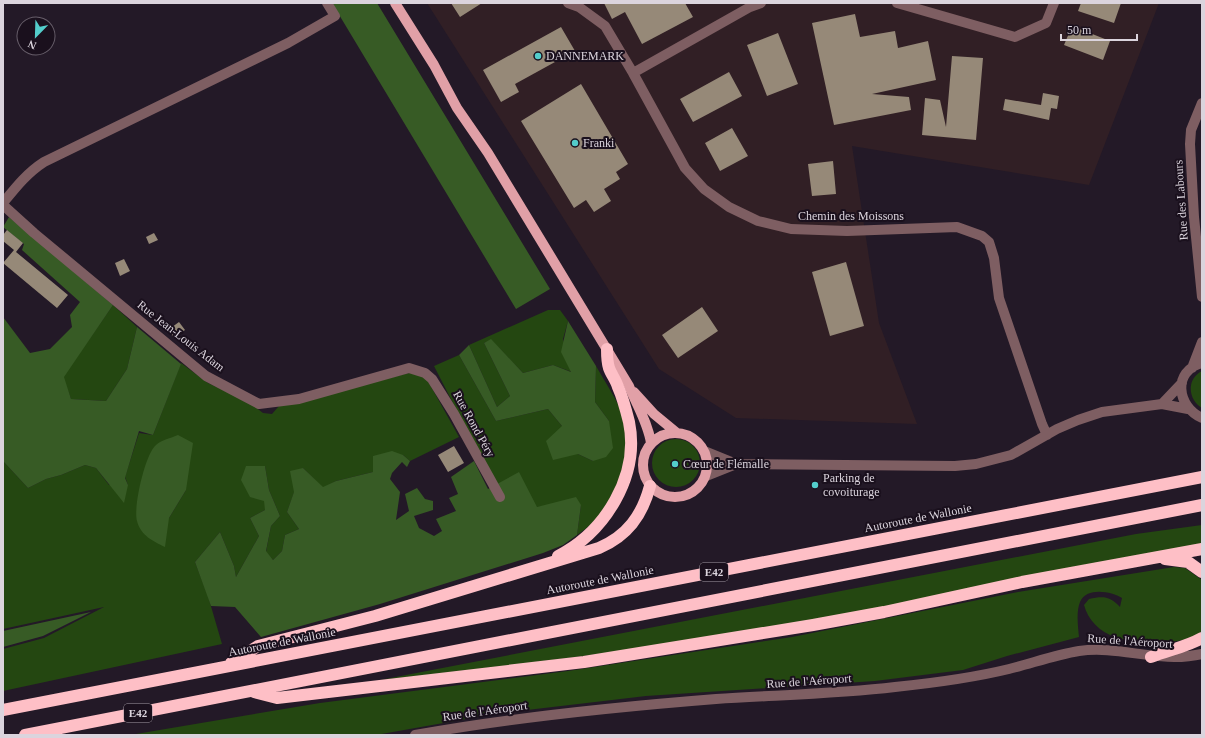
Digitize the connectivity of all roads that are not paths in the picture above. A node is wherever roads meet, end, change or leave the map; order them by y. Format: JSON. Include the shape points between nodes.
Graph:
{"nodes":[{"id":1,"x":327,"y":3,"type":"edge"},
{"id":2,"x":395,"y":3,"type":"edge"},
{"id":3,"x":568,"y":3,"type":"edge"},
{"id":4,"x":761,"y":3,"type":"edge"},
{"id":5,"x":897,"y":3,"type":"edge"},
{"id":6,"x":1054,"y":3,"type":"edge"},
{"id":7,"x":634,"y":73,"type":"junction"},
{"id":8,"x":1202,"y":103,"type":"edge"},
{"id":9,"x":3,"y":204,"type":"edge"},
{"id":10,"x":1202,"y":297,"type":"edge"},
{"id":11,"x":1202,"y":342,"type":"edge"},
{"id":12,"x":606,"y":349,"type":"junction"},
{"id":13,"x":1202,"y":362,"type":"edge"},
{"id":14,"x":1192,"y":368,"type":"junction"},
{"id":15,"x":419,"y":370,"type":"joint"},
{"id":16,"x":1182,"y":383,"type":"junction"},
{"id":17,"x":629,"y":386,"type":"junction"},
{"id":18,"x":1162,"y":404,"type":"junction"},
{"id":19,"x":1188,"y":409,"type":"junction"},
{"id":20,"x":1202,"y":418,"type":"edge"},
{"id":21,"x":677,"y":433,"type":"junction"},
{"id":22,"x":1047,"y":436,"type":"junction"},
{"id":23,"x":651,"y":443,"type":"junction"},
{"id":24,"x":704,"y":450,"type":"junction"},
{"id":25,"x":736,"y":464,"type":"junction"},
{"id":26,"x":706,"y":476,"type":"junction"},
{"id":27,"x":1202,"y":477,"type":"edge"},
{"id":28,"x":650,"y":486,"type":"junction"},
{"id":29,"x":500,"y":497,"type":"dead end"},
{"id":30,"x":1202,"y":505,"type":"edge"},
{"id":31,"x":1202,"y":549,"type":"edge"},
{"id":32,"x":1147,"y":558,"type":"junction"},
{"id":33,"x":533,"y":568,"type":"junction"},
{"id":34,"x":1202,"y":572,"type":"edge"},
{"id":35,"x":1202,"y":638,"type":"edge"},
{"id":36,"x":1202,"y":654,"type":"edge"},
{"id":37,"x":1152,"y":657,"type":"junction"},
{"id":38,"x":225,"y":667,"type":"junction"},
{"id":39,"x":251,"y":691,"type":"junction"},
{"id":40,"x":3,"y":710,"type":"edge"},
{"id":41,"x":25,"y":735,"type":"edge"},
{"id":42,"x":415,"y":735,"type":"edge"}],
"edges":[{"from":1,"to":9,"type":"street","via":[[335,16],[288,43],[44,162],[21,180]]},
{"from":2,"to":12,"type":"main road"},
{"from":3,"to":7,"type":"street","name":"Chemin des Moissons","via":[[579,7],[605,26]]},
{"from":4,"to":7,"type":"street"},
{"from":5,"to":6,"type":"street","via":[[1015,37],[1046,23]]},
{"from":7,"to":22,"type":"street","name":"Chemin des Moissons","via":[[685,168],[704,189],[729,207],[752,218],[791,229],[822,231],[957,228],[982,236],[989,242],[994,258],[999,298]]},
{"from":8,"to":10,"type":"street","name":"Rue des Labours","via":[[1191,130],[1190,144]]},
{"from":9,"to":15,"type":"street","name":"Rue Jean-Louis Adam","via":[[34,233],[206,376],[259,404],[299,399],[409,368]]},
{"from":11,"to":14,"type":"street"},
{"from":12,"to":17,"type":"main road"},
{"from":12,"to":33,"type":"highway","via":[[609,368],[618,386],[629,424],[631,444],[628,468],[610,508],[591,532],[560,555]]},
{"from":13,"to":14,"type":"street"},
{"from":14,"to":16,"type":"street"},
{"from":15,"to":29,"type":"street","name":"Rue Rond Péry","via":[[436,384]]},
{"from":16,"to":18,"type":"street"},
{"from":16,"to":19,"type":"street","via":[[1183,401]]},
{"from":17,"to":21,"type":"main road","via":[[654,414]]},
{"from":17,"to":23,"type":"main road","via":[[648,426]]},
{"from":18,"to":19,"type":"street"},
{"from":18,"to":22,"type":"street","via":[[1102,412],[1078,420]]},
{"from":19,"to":20,"type":"street"},
{"from":21,"to":23,"type":"main road","via":[[663,435]]},
{"from":21,"to":24,"type":"main road","via":[[695,439]]},
{"from":22,"to":25,"type":"street","via":[[1011,455],[976,464],[955,466]]},
{"from":23,"to":28,"type":"main road","via":[[645,453],[643,464],[644,476]]},
{"from":24,"to":25,"type":"street"},
{"from":24,"to":26,"type":"main road","via":[[708,463]]},
{"from":25,"to":26,"type":"street"},
{"from":26,"to":28,"type":"main road","via":[[694,492],[679,497],[663,495]]},
{"from":27,"to":38,"type":"highway","name":"Autoroute de Wallonie","number":"E42"},
{"from":28,"to":33,"type":"highway","via":[[638,516],[628,530],[614,542]]},
{"from":30,"to":39,"type":"highway","number":"E42"},
{"from":31,"to":32,"type":"highway"},
{"from":32,"to":34,"type":"highway","via":[[1188,562]]},
{"from":32,"to":39,"type":"highway","via":[[884,612],[584,662],[277,698]]},
{"from":33,"to":38,"type":"highway","via":[[374,616],[258,646]]},
{"from":35,"to":37,"type":"highway","via":[[1188,646],[1171,649]]},
{"from":36,"to":37,"type":"street","name":"Rue de l'Aéroport","via":[[1173,658]]},
{"from":37,"to":42,"type":"street","name":"Rue de l'Aéroport","via":[[1103,650],[1081,651],[1009,669],[939,682],[622,707],[508,720]]},
{"from":38,"to":40,"type":"highway","name":"Autoroute de Wallonie","number":"E42"},
{"from":39,"to":41,"type":"highway","number":"E42"}]}
